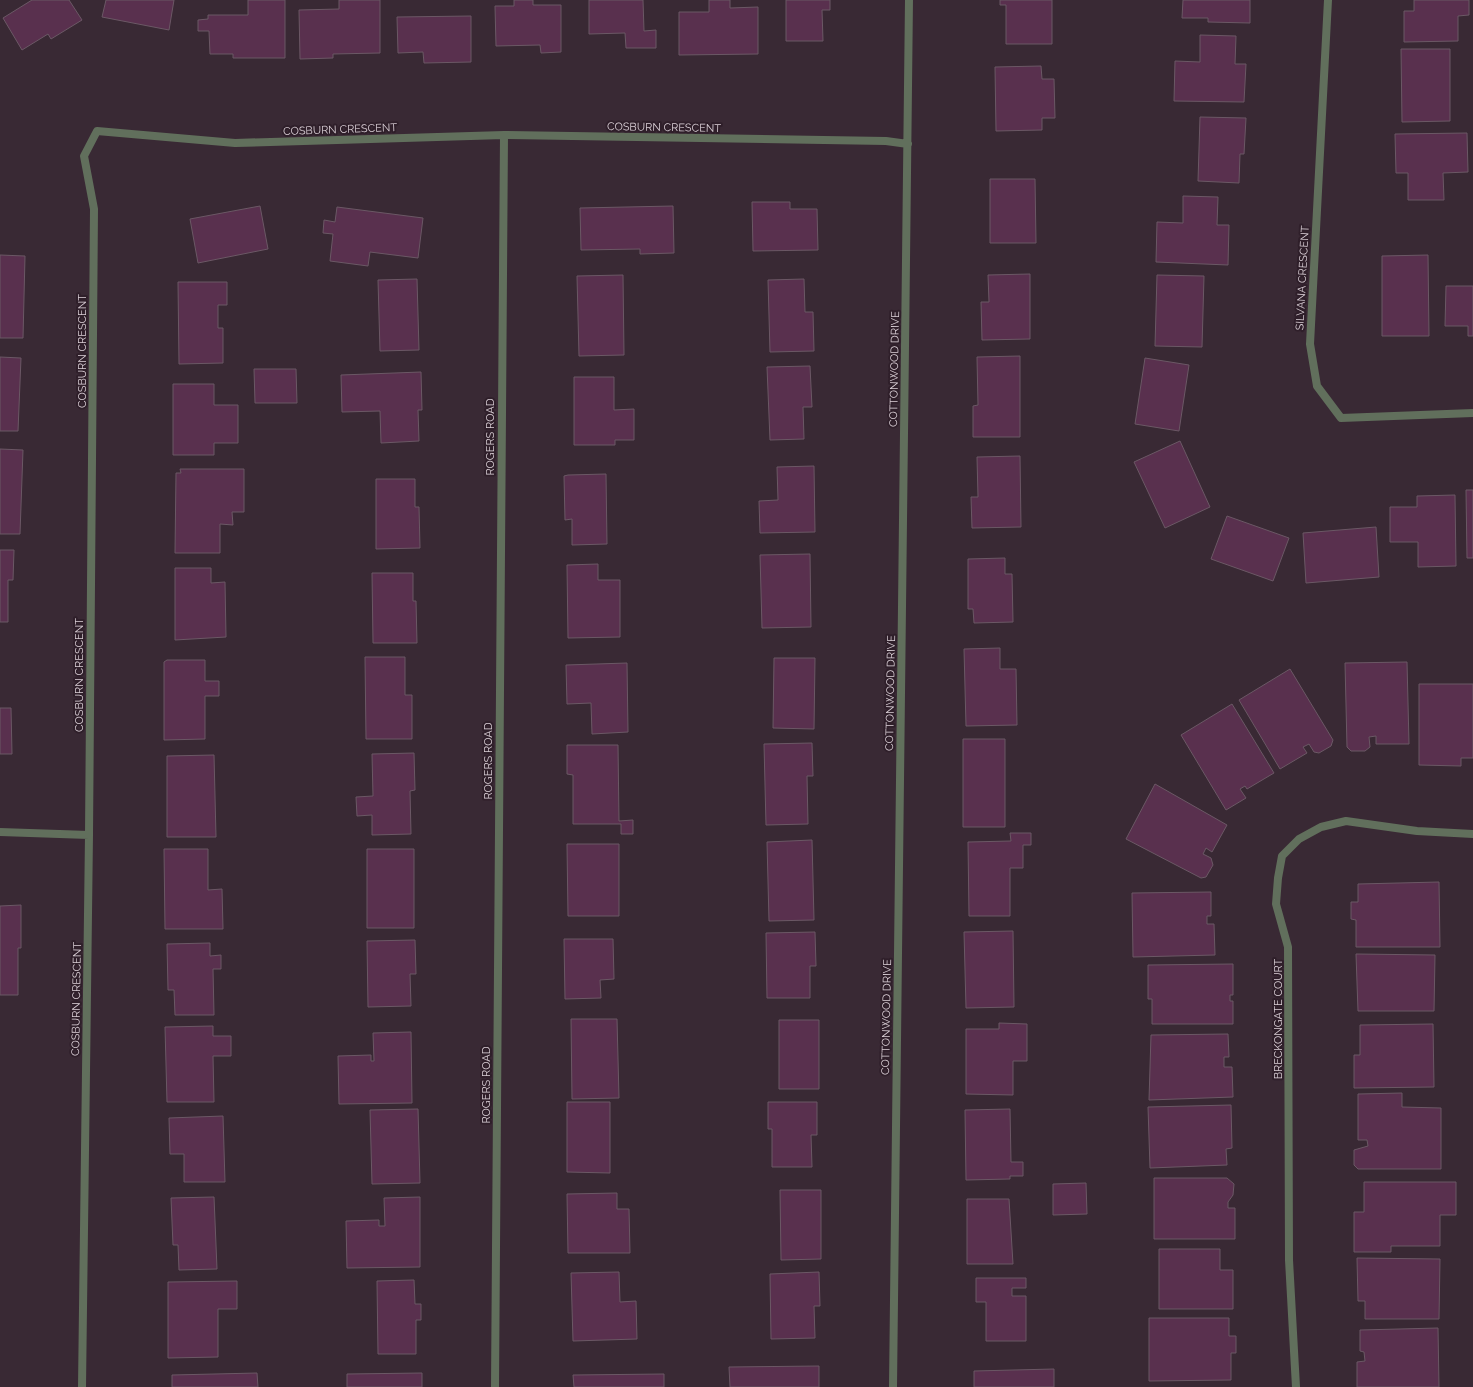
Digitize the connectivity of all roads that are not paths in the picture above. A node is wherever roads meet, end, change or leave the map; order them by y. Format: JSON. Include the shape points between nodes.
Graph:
{"nodes":[{"id":1,"x":909,"y":0,"type":"edge"},
{"id":2,"x":1328,"y":0,"type":"edge"},
{"id":3,"x":504,"y":135,"type":"junction"},
{"id":4,"x":908,"y":144,"type":"junction"},
{"id":5,"x":1473,"y":413,"type":"edge"},
{"id":6,"x":0,"y":832,"type":"edge"},
{"id":7,"x":1473,"y":834,"type":"edge"},
{"id":8,"x":89,"y":836,"type":"junction"},
{"id":9,"x":82,"y":1387,"type":"edge"},
{"id":10,"x":495,"y":1387,"type":"edge"},
{"id":11,"x":893,"y":1387,"type":"edge"},
{"id":12,"x":1296,"y":1387,"type":"edge"}],
"edges":[{"from":1,"to":4,"type":"street","name":"COTTONWOOD DRIVE"},
{"from":2,"to":5,"type":"street","name":"SILVANA CRESCENT","via":[[1310,344],[1317,386],[1341,418]]},
{"from":3,"to":4,"type":"street","name":"COSBURN CRESCENT","via":[[886,141]]},
{"from":3,"to":8,"type":"street","name":"COSBURN CRESCENT","via":[[235,143],[97,131],[84,156],[94,209]]},
{"from":3,"to":10,"type":"street","name":"ROGERS ROAD"},
{"from":4,"to":11,"type":"street","name":"COTTONWOOD DRIVE"},
{"from":6,"to":8,"type":"street"},
{"from":7,"to":12,"type":"street","name":"BRECKONGATE COURT","via":[[1417,831],[1346,821],[1321,827],[1304,836],[1282,856],[1276,904],[1288,947],[1289,1260]]},
{"from":8,"to":9,"type":"street","name":"COSBURN CRESCENT"}]}
